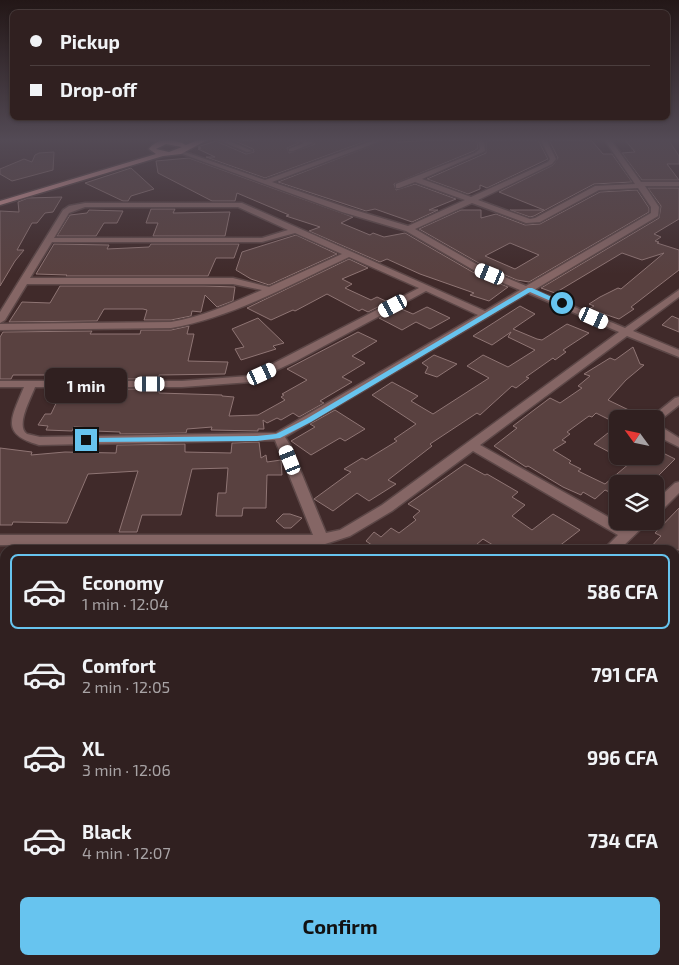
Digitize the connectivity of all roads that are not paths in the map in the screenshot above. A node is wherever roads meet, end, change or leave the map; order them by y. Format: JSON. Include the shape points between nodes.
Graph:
{"nodes":[{"id":1,"x":41,"y":184,"type":"edge"},
{"id":2,"x":63,"y":184,"type":"edge"},
{"id":3,"x":271,"y":184,"type":"edge"},
{"id":4,"x":403,"y":184,"type":"edge"},
{"id":5,"x":427,"y":184,"type":"edge"},
{"id":6,"x":505,"y":184,"type":"edge"},
{"id":7,"x":678,"y":184,"type":"edge"},
{"id":8,"x":640,"y":185,"type":"junction"},
{"id":9,"x":399,"y":186,"type":"dead end"},
{"id":10,"x":0,"y":197,"type":"edge"},
{"id":11,"x":470,"y":200,"type":"junction"},
{"id":12,"x":0,"y":203,"type":"edge"},
{"id":13,"x":409,"y":229,"type":"junction"},
{"id":14,"x":296,"y":230,"type":"junction"},
{"id":15,"x":49,"y":240,"type":"junction"},
{"id":16,"x":349,"y":254,"type":"junction"},
{"id":17,"x":23,"y":281,"type":"junction"},
{"id":18,"x":426,"y":288,"type":"junction"},
{"id":19,"x":530,"y":289,"type":"junction"},
{"id":20,"x":270,"y":290,"type":"junction"},
{"id":21,"x":679,"y":293,"type":"edge"},
{"id":22,"x":486,"y":314,"type":"junction"},
{"id":23,"x":0,"y":320,"type":"edge"},
{"id":24,"x":0,"y":327,"type":"edge"},
{"id":25,"x":626,"y":332,"type":"junction"},
{"id":26,"x":679,"y":354,"type":"edge"},
{"id":27,"x":0,"y":384,"type":"edge"},
{"id":28,"x":30,"y":385,"type":"junction"},
{"id":29,"x":679,"y":400,"type":"edge"},
{"id":30,"x":664,"y":412,"type":"edge"},
{"id":31,"x":664,"y":435,"type":"edge"},
{"id":32,"x":278,"y":436,"type":"junction"},
{"id":33,"x":679,"y":443,"type":"edge"},
{"id":34,"x":471,"y":445,"type":"junction"},
{"id":35,"x":679,"y":486,"type":"edge"},
{"id":36,"x":664,"y":500,"type":"edge"},
{"id":37,"x":631,"y":530,"type":"edge"},
{"id":38,"x":627,"y":534,"type":"junction"},
{"id":39,"x":0,"y":540,"type":"edge"},
{"id":40,"x":322,"y":540,"type":"junction"},
{"id":41,"x":615,"y":545,"type":"edge"}],
"edges":[{"from":1,"to":10,"type":"main road"},
{"from":2,"to":12,"type":"main road"},
{"from":3,"to":13,"type":"street"},
{"from":4,"to":9,"type":"street"},
{"from":5,"to":11,"type":"street"},
{"from":6,"to":11,"type":"street"},
{"from":7,"to":8,"type":"street"},
{"from":8,"to":11,"type":"street","via":[[598,188],[534,221],[516,218]]},
{"from":8,"to":19,"type":"street","via":[[655,206],[655,214]]},
{"from":11,"to":13,"type":"street"},
{"from":13,"to":19,"type":"street","via":[[470,265]]},
{"from":14,"to":15,"type":"street","via":[[256,240]]},
{"from":14,"to":15,"type":"street","via":[[239,205],[85,205],[68,209]]},
{"from":14,"to":16,"type":"street"},
{"from":15,"to":17,"type":"street"},
{"from":16,"to":18,"type":"street"},
{"from":16,"to":20,"type":"street"},
{"from":17,"to":20,"type":"street","via":[[233,281]]},
{"from":17,"to":23,"type":"street"},
{"from":18,"to":22,"type":"street"},
{"from":18,"to":28,"type":"street","via":[[250,379],[182,384]]},
{"from":19,"to":22,"type":"street"},
{"from":19,"to":25,"type":"street"},
{"from":20,"to":24,"type":"street","via":[[196,321],[171,325]]},
{"from":21,"to":25,"type":"street"},
{"from":22,"to":32,"type":"street"},
{"from":25,"to":26,"type":"street"},
{"from":25,"to":34,"type":"street"},
{"from":27,"to":28,"type":"street"},
{"from":28,"to":32,"type":"street","via":[[16,421],[17,430],[23,436],[39,441]]},
{"from":29,"to":30,"type":"street"},
{"from":31,"to":33,"type":"street"},
{"from":32,"to":40,"type":"street"},
{"from":34,"to":38,"type":"street"},
{"from":34,"to":40,"type":"street","via":[[387,508],[345,533]]},
{"from":35,"to":36,"type":"street"},
{"from":37,"to":38,"type":"street"},
{"from":38,"to":41,"type":"street"},
{"from":39,"to":40,"type":"street"}]}
